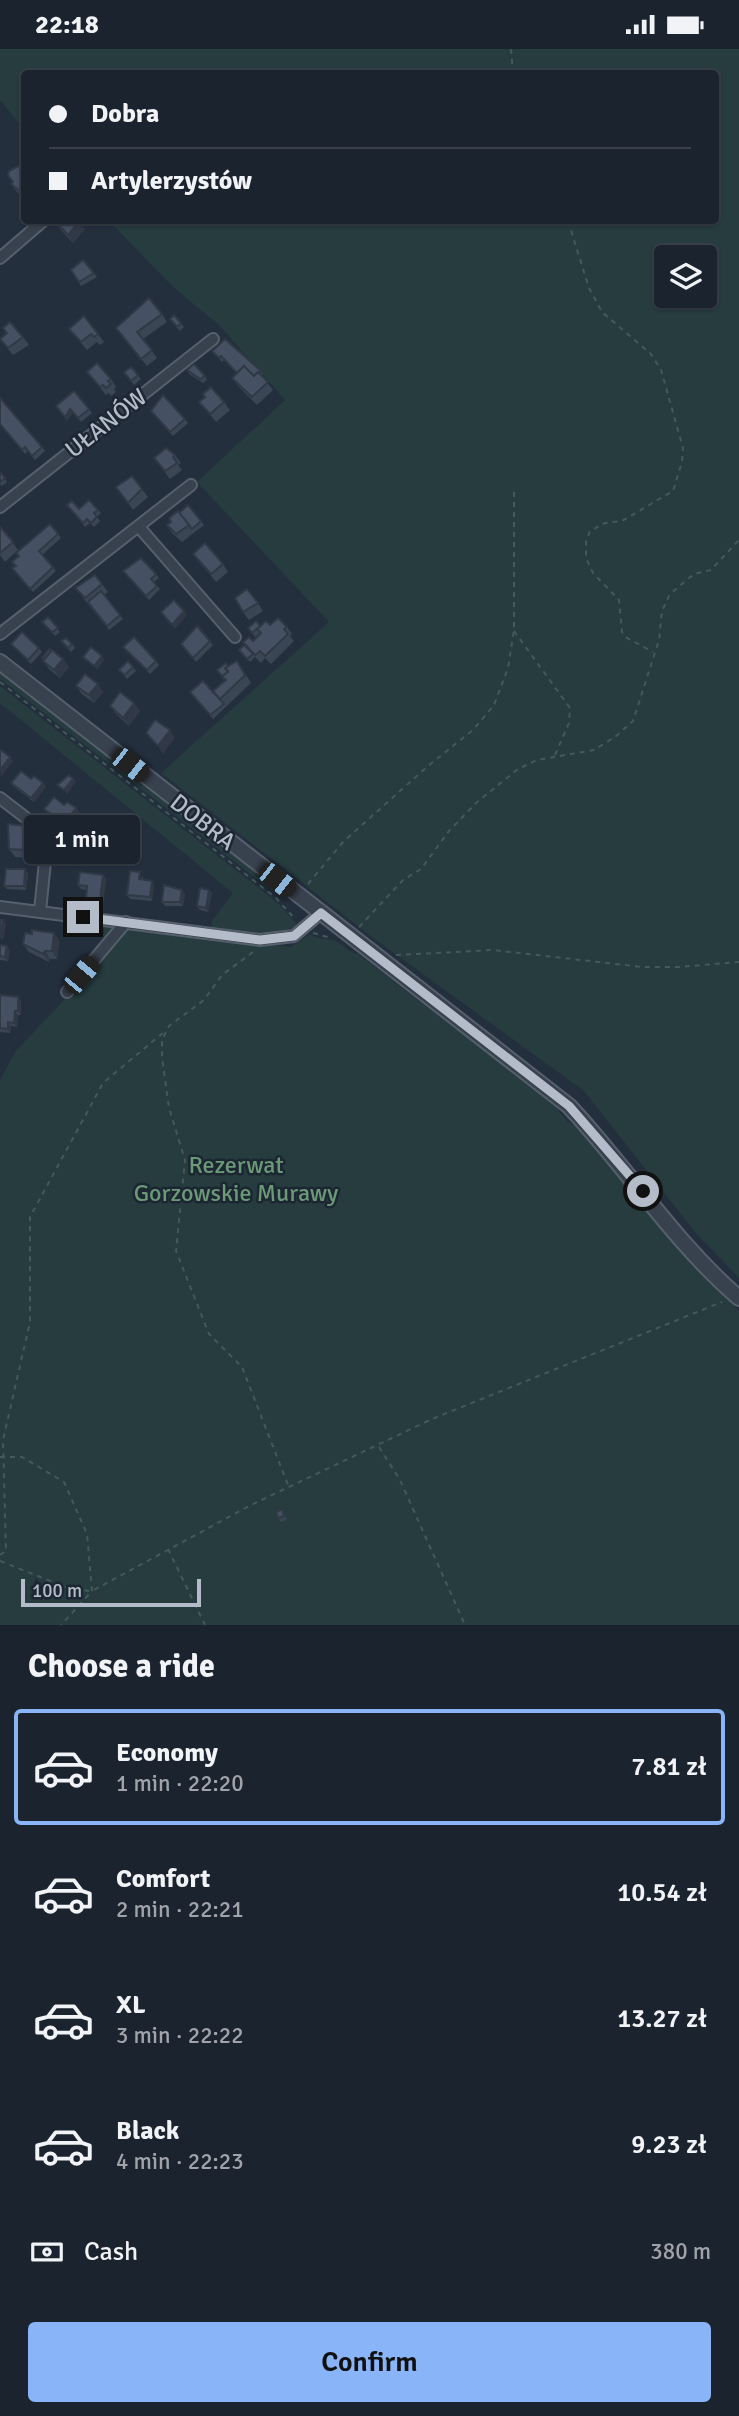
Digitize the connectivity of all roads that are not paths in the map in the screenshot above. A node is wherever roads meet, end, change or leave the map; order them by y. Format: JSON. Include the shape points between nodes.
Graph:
{"nodes":[{"id":1,"x":40,"y":224,"type":"edge"},
{"id":2,"x":0,"y":258,"type":"edge"},
{"id":3,"x":213,"y":339,"type":"dead end"},
{"id":4,"x":191,"y":485,"type":"dead end"},
{"id":5,"x":0,"y":507,"type":"edge"},
{"id":6,"x":139,"y":527,"type":"junction"},
{"id":7,"x":0,"y":634,"type":"edge"},
{"id":8,"x":235,"y":637,"type":"dead end"},
{"id":9,"x":0,"y":662,"type":"edge"},
{"id":10,"x":0,"y":798,"type":"edge"},
{"id":11,"x":0,"y":907,"type":"edge"},
{"id":12,"x":40,"y":911,"type":"junction"},
{"id":13,"x":321,"y":913,"type":"junction"},
{"id":14,"x":126,"y":922,"type":"junction"},
{"id":15,"x":67,"y":992,"type":"dead end"},
{"id":16,"x":739,"y":1298,"type":"edge"}],
"edges":[{"from":1,"to":2,"type":"street"},
{"from":3,"to":5,"type":"street","name":"UŁANÓW"},
{"from":4,"to":6,"type":"street"},
{"from":6,"to":7,"type":"street"},
{"from":6,"to":8,"type":"street"},
{"from":9,"to":13,"type":"street","name":"DOBRA"},
{"from":10,"to":12,"type":"street","via":[[43,831],[47,842]]},
{"from":11,"to":12,"type":"street"},
{"from":12,"to":14,"type":"street"},
{"from":13,"to":14,"type":"street","via":[[289,937],[260,940]]},
{"from":13,"to":16,"type":"street","name":"DOBRA","via":[[569,1106],[610,1149],[692,1252]]},
{"from":14,"to":15,"type":"street"}]}
